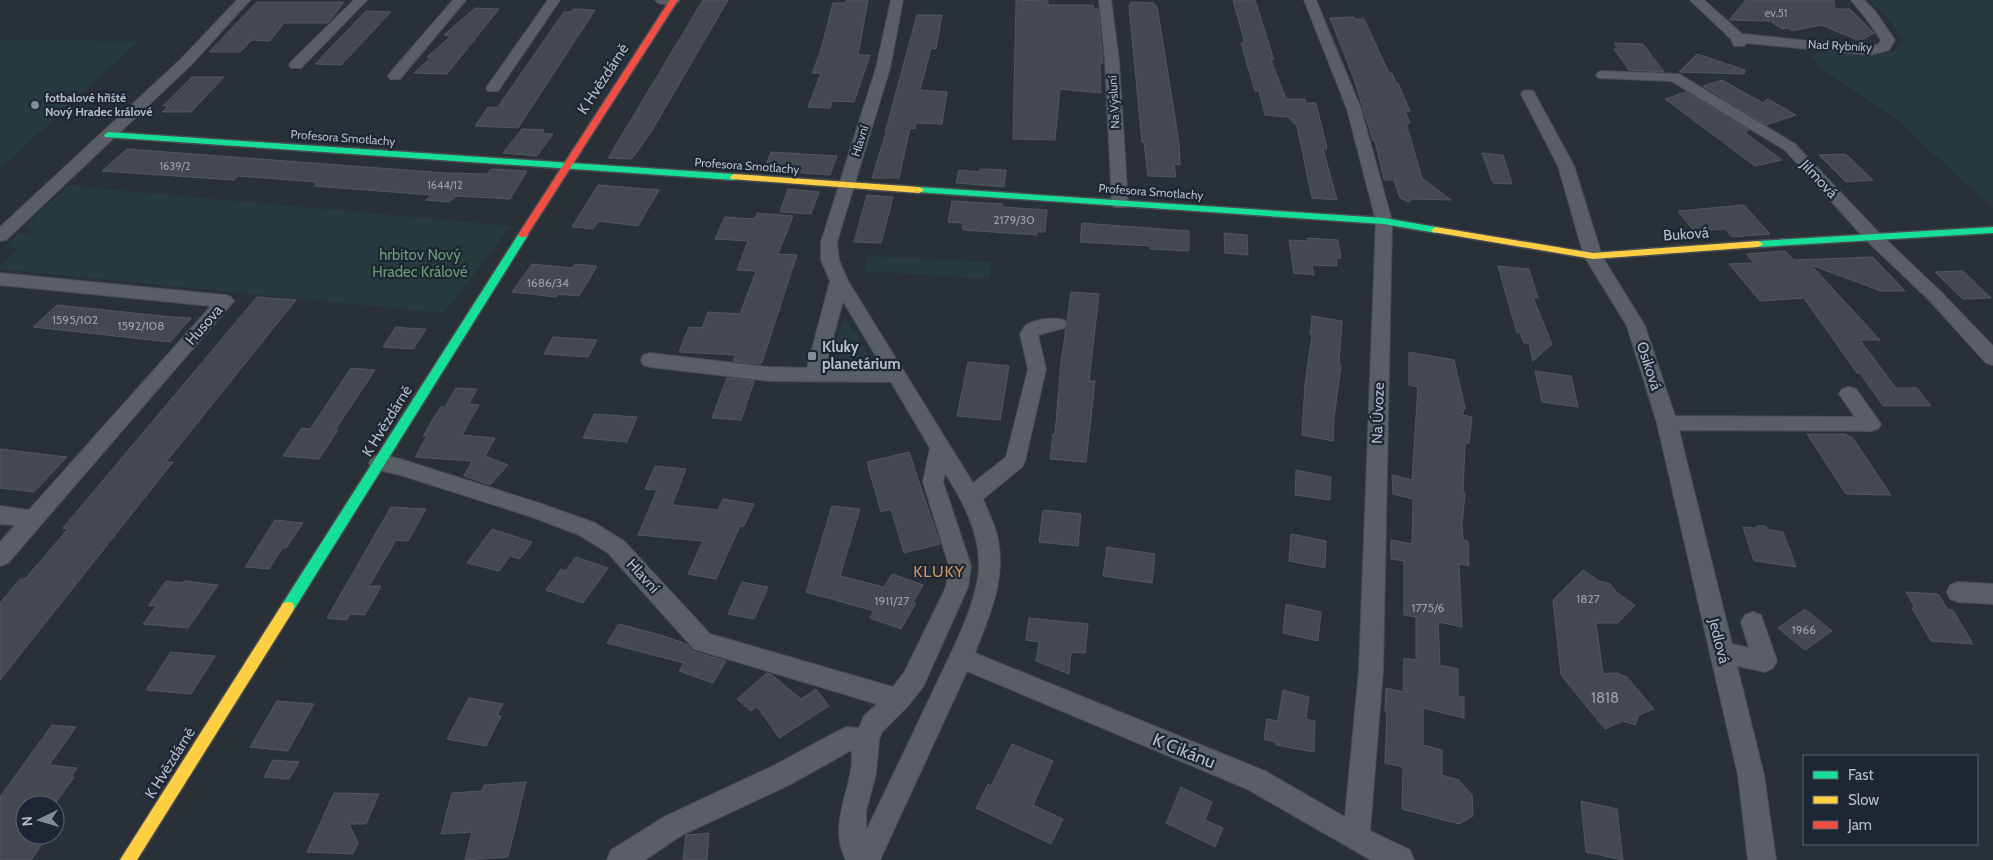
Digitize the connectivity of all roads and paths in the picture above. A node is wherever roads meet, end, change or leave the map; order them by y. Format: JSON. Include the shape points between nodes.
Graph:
{"nodes":[{"id":1,"x":244,"y":0,"type":"edge"},
{"id":2,"x":361,"y":0,"type":"edge"},
{"id":3,"x":460,"y":0,"type":"edge"},
{"id":4,"x":554,"y":0,"type":"edge"},
{"id":5,"x":661,"y":0,"type":"edge"},
{"id":6,"x":674,"y":0,"type":"edge"},
{"id":7,"x":897,"y":0,"type":"edge"},
{"id":8,"x":1105,"y":0,"type":"edge"},
{"id":9,"x":1310,"y":0,"type":"edge"},
{"id":10,"x":1696,"y":0,"type":"edge"},
{"id":11,"x":1857,"y":0,"type":"edge"},
{"id":12,"x":296,"y":65,"type":"dead end"},
{"id":13,"x":1603,"y":75,"type":"dead end"},
{"id":14,"x":395,"y":76,"type":"dead end"},
{"id":15,"x":492,"y":88,"type":"dead end"},
{"id":16,"x":1528,"y":94,"type":"dead end"},
{"id":17,"x":108,"y":135,"type":"junction"},
{"id":18,"x":566,"y":167,"type":"junction"},
{"id":19,"x":846,"y":186,"type":"junction"},
{"id":20,"x":1120,"y":204,"type":"junction"},
{"id":21,"x":1384,"y":221,"type":"junction"},
{"id":22,"x":1993,"y":230,"type":"edge"},
{"id":23,"x":0,"y":236,"type":"edge"},
{"id":24,"x":1872,"y":236,"type":"junction"},
{"id":25,"x":1593,"y":256,"type":"junction"},
{"id":26,"x":0,"y":279,"type":"edge"},
{"id":27,"x":839,"y":281,"type":"junction"},
{"id":28,"x":1058,"y":324,"type":"dead end"},
{"id":29,"x":1993,"y":358,"type":"edge"},
{"id":30,"x":650,"y":360,"type":"dead end"},
{"id":31,"x":814,"y":375,"type":"junction"},
{"id":32,"x":897,"y":375,"type":"junction"},
{"id":33,"x":1849,"y":394,"type":"dead end"},
{"id":34,"x":1668,"y":423,"type":"junction"},
{"id":35,"x":941,"y":445,"type":"junction"},
{"id":36,"x":380,"y":463,"type":"junction"},
{"id":37,"x":971,"y":497,"type":"junction"},
{"id":38,"x":0,"y":515,"type":"edge"},
{"id":39,"x":33,"y":519,"type":"junction"},
{"id":40,"x":0,"y":557,"type":"edge"},
{"id":41,"x":1958,"y":592,"type":"dead end"},
{"id":42,"x":1993,"y":594,"type":"edge"},
{"id":43,"x":1753,"y":622,"type":"dead end"},
{"id":44,"x":1722,"y":653,"type":"junction"},
{"id":45,"x":961,"y":658,"type":"junction"},
{"id":46,"x":898,"y":699,"type":"junction"},
{"id":47,"x":866,"y":740,"type":"junction"},
{"id":48,"x":1356,"y":838,"type":"junction"},
{"id":49,"x":128,"y":860,"type":"edge"},
{"id":50,"x":621,"y":860,"type":"edge"},
{"id":51,"x":860,"y":860,"type":"edge"},
{"id":52,"x":866,"y":860,"type":"edge"},
{"id":53,"x":1400,"y":860,"type":"edge"},
{"id":54,"x":1762,"y":860,"type":"edge"}],
"edges":[{"from":1,"to":17,"type":"street","via":[[186,62]]},
{"from":2,"to":12,"type":"street"},
{"from":3,"to":14,"type":"street"},
{"from":4,"to":15,"type":"street"},
{"from":5,"to":6,"type":"street","name":"K Hvězdárně"},
{"from":6,"to":18,"type":"street","name":"K Hvězdárně"},
{"from":7,"to":19,"type":"street","name":"Hlavní","via":[[883,68]]},
{"from":8,"to":20,"type":"street","name":"Na Výsluní","via":[[1112,61]]},
{"from":9,"to":21,"type":"street","name":"Na Úvoze","via":[[1354,109]]},
{"from":10,"to":11,"type":"street","name":"Nad Rybníky","via":[[1738,41],[1870,50],[1884,47],[1888,40]]},
{"from":13,"to":24,"type":"street","name":"Jilmová","via":[[1674,78],[1790,147]]},
{"from":16,"to":25,"type":"street","name":"Osiková","via":[[1566,166]]},
{"from":17,"to":18,"type":"street","name":"Profesora Smotlachy"},
{"from":17,"to":23,"type":"street"},
{"from":18,"to":19,"type":"street","name":"Profesora Smotlachy"},
{"from":18,"to":36,"type":"street","name":"K Hvězdárně"},
{"from":19,"to":20,"type":"street","name":"Profesora Smotlachy"},
{"from":19,"to":27,"type":"street","name":"Hlavní","via":[[829,242],[830,260]]},
{"from":20,"to":21,"type":"street","name":"Profesora Smotlachy"},
{"from":21,"to":25,"type":"street","name":"Buková"},
{"from":21,"to":48,"type":"street","name":"Na Úvoze","via":[[1371,670]]},
{"from":22,"to":24,"type":"street","name":"Buková"},
{"from":24,"to":25,"type":"street","name":"Buková"},
{"from":24,"to":29,"type":"street","name":"Jilmová"},
{"from":25,"to":34,"type":"street","name":"Osiková","via":[[1636,326]]},
{"from":26,"to":39,"type":"street","name":"Husova","via":[[225,301]]},
{"from":27,"to":31,"type":"street"},
{"from":27,"to":32,"type":"street","name":"Hlavní"},
{"from":28,"to":37,"type":"street","via":[[1033,328],[1029,334],[1037,369],[1015,461]]},
{"from":30,"to":31,"type":"street","via":[[769,374]]},
{"from":31,"to":32,"type":"street"},
{"from":32,"to":35,"type":"street","name":"Hlavní"},
{"from":33,"to":34,"type":"street","via":[[1870,424]]},
{"from":34,"to":44,"type":"street","name":"Jedlová"},
{"from":35,"to":37,"type":"street","name":"Hlavní"},
{"from":35,"to":46,"type":"street","via":[[933,482],[960,566],[957,587],[914,679]]},
{"from":36,"to":46,"type":"street","name":"Hlavní","via":[[530,508],[587,529],[616,547],[702,642]]},
{"from":36,"to":49,"type":"street","name":"K Hvězdárně"},
{"from":37,"to":45,"type":"street","name":"Hlavní","via":[[987,538],[990,568],[984,600]]},
{"from":38,"to":39,"type":"street"},
{"from":39,"to":40,"type":"street","name":"Husova"},
{"from":41,"to":42,"type":"street"},
{"from":43,"to":44,"type":"street","via":[[1765,661]]},
{"from":44,"to":54,"type":"street","name":"Jedlová","via":[[1751,775]]},
{"from":45,"to":48,"type":"street","name":"K Cikánu","via":[[1256,780]]},
{"from":45,"to":52,"type":"street","name":"Hlavní"},
{"from":46,"to":47,"type":"street","via":[[873,724]]},
{"from":47,"to":50,"type":"street","via":[[847,739],[782,775],[673,826]]},
{"from":47,"to":51,"type":"street","via":[[863,774],[853,811],[852,844]]},
{"from":48,"to":53,"type":"street","name":"K Cikánu"}]}
